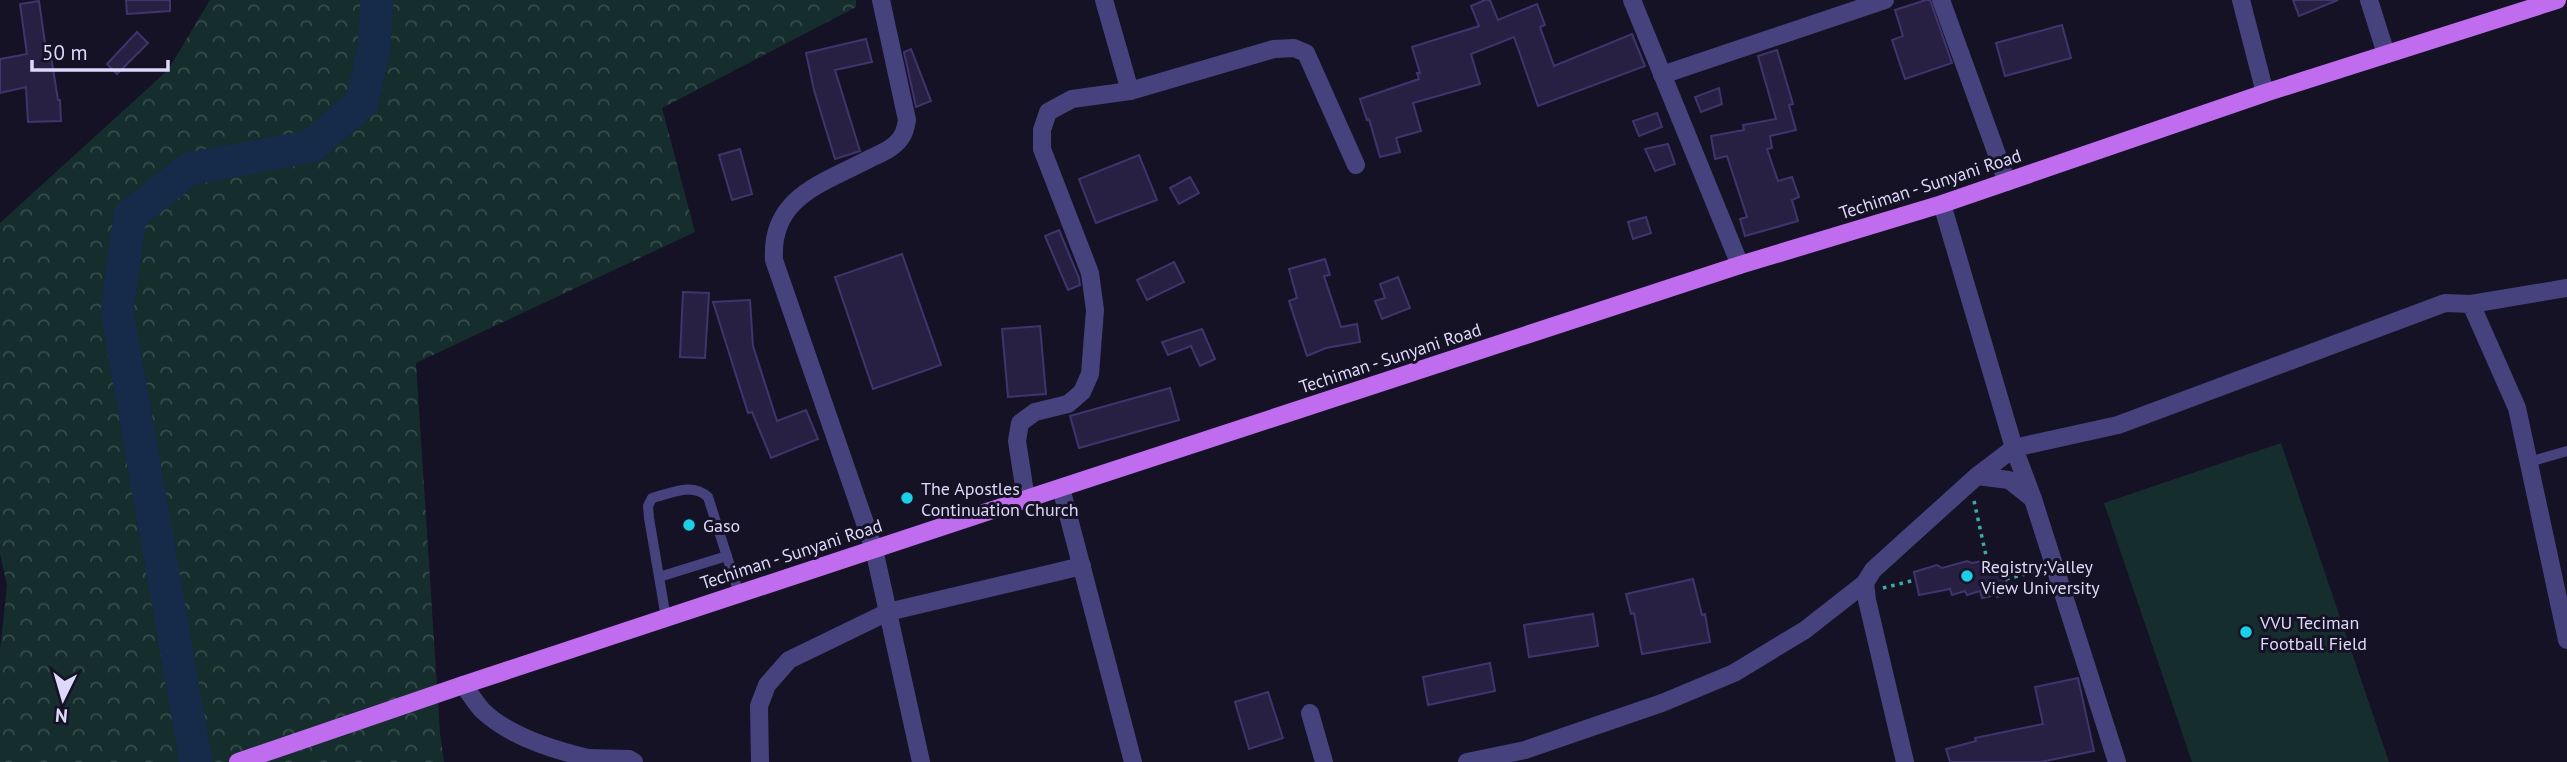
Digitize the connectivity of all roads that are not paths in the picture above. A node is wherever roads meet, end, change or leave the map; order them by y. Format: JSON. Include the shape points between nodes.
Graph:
{"nodes":[{"id":1,"x":881,"y":0,"type":"edge"},
{"id":2,"x":1104,"y":0,"type":"edge"},
{"id":3,"x":1632,"y":0,"type":"edge"},
{"id":4,"x":1885,"y":0,"type":"edge"},
{"id":5,"x":1941,"y":0,"type":"edge"},
{"id":6,"x":2241,"y":0,"type":"edge"},
{"id":7,"x":2369,"y":0,"type":"edge"},
{"id":8,"x":2557,"y":0,"type":"edge"},
{"id":9,"x":2531,"y":4,"type":"edge"},
{"id":10,"x":2386,"y":54,"type":"junction"},
{"id":11,"x":1662,"y":75,"type":"junction"},
{"id":12,"x":1130,"y":91,"type":"junction"},
{"id":13,"x":2264,"y":93,"type":"junction"},
{"id":14,"x":1356,"y":165,"type":"dead end"},
{"id":15,"x":2007,"y":182,"type":"junction"},
{"id":16,"x":1942,"y":204,"type":"junction"},
{"id":17,"x":1740,"y":265,"type":"junction"},
{"id":18,"x":2567,"y":288,"type":"edge"},
{"id":19,"x":2471,"y":304,"type":"junction"},
{"id":20,"x":2014,"y":448,"type":"junction"},
{"id":21,"x":2567,"y":451,"type":"edge"},
{"id":22,"x":2529,"y":462,"type":"junction"},
{"id":23,"x":1973,"y":480,"type":"junction"},
{"id":24,"x":1060,"y":488,"type":"junction"},
{"id":25,"x":1026,"y":499,"type":"junction"},
{"id":26,"x":2033,"y":499,"type":"junction"},
{"id":27,"x":874,"y":549,"type":"junction"},
{"id":28,"x":727,"y":556,"type":"junction"},
{"id":29,"x":1082,"y":566,"type":"junction"},
{"id":30,"x":659,"y":577,"type":"junction"},
{"id":31,"x":1865,"y":583,"type":"junction"},
{"id":32,"x":739,"y":594,"type":"junction"},
{"id":33,"x":888,"y":612,"type":"junction"},
{"id":34,"x":666,"y":618,"type":"junction"},
{"id":35,"x":2567,"y":640,"type":"edge"},
{"id":36,"x":463,"y":685,"type":"junction"},
{"id":37,"x":1310,"y":713,"type":"dead end"},
{"id":38,"x":245,"y":759,"type":"edge"},
{"id":39,"x":589,"y":760,"type":"edge"},
{"id":40,"x":634,"y":762,"type":"edge"},
{"id":41,"x":760,"y":762,"type":"edge"},
{"id":42,"x":921,"y":762,"type":"edge"},
{"id":43,"x":1133,"y":762,"type":"edge"},
{"id":44,"x":1324,"y":762,"type":"edge"},
{"id":45,"x":1467,"y":762,"type":"edge"},
{"id":46,"x":1905,"y":762,"type":"edge"},
{"id":47,"x":2117,"y":762,"type":"edge"}],
"edges":[{"from":1,"to":27,"type":"street","via":[[907,120],[903,136],[888,150],[799,195],[779,220],[773,241],[774,260]]},
{"from":2,"to":12,"type":"street"},
{"from":3,"to":11,"type":"street"},
{"from":4,"to":11,"type":"street"},
{"from":5,"to":15,"type":"street"},
{"from":6,"to":13,"type":"street"},
{"from":7,"to":10,"type":"street"},
{"from":8,"to":9,"type":"main road","name":"Techiman - Sunyani Road"},
{"from":9,"to":10,"type":"main road","name":"Techiman - Sunyani Road"},
{"from":10,"to":13,"type":"main road","name":"Techiman - Sunyani Road"},
{"from":11,"to":17,"type":"street"},
{"from":12,"to":14,"type":"street","via":[[1274,49],[1294,48],[1306,53]]},
{"from":12,"to":25,"type":"street","via":[[1072,99],[1048,112],[1042,130],[1042,149],[1090,273],[1094,310],[1090,374],[1082,392],[1068,404],[1035,412],[1020,423],[1017,440]]},
{"from":13,"to":15,"type":"main road","name":"Techiman - Sunyani Road"},
{"from":15,"to":16,"type":"main road","name":"Techiman - Sunyani Road"},
{"from":16,"to":17,"type":"main road","name":"Techiman - Sunyani Road"},
{"from":16,"to":20,"type":"street"},
{"from":17,"to":24,"type":"main road","name":"Techiman - Sunyani Road"},
{"from":18,"to":19,"type":"street"},
{"from":19,"to":20,"type":"street","via":[[2445,303],[2118,425]]},
{"from":19,"to":22,"type":"street","via":[[2517,408]]},
{"from":20,"to":23,"type":"street"},
{"from":20,"to":26,"type":"street"},
{"from":21,"to":22,"type":"lane"},
{"from":22,"to":35,"type":"street"},
{"from":23,"to":26,"type":"street","via":[[2009,480]]},
{"from":23,"to":31,"type":"street","via":[[1873,570]]},
{"from":24,"to":25,"type":"main road","name":"Techiman - Sunyani Road"},
{"from":24,"to":29,"type":"street"},
{"from":25,"to":27,"type":"main road","name":"Techiman - Sunyani Road"},
{"from":26,"to":47,"type":"street"},
{"from":27,"to":32,"type":"main road","name":"Techiman - Sunyani Road"},
{"from":27,"to":33,"type":"street"},
{"from":28,"to":30,"type":"lane"},
{"from":28,"to":30,"type":"lane","via":[[708,497],[701,490],[690,488],[653,498],[648,506]]},
{"from":28,"to":32,"type":"lane"},
{"from":29,"to":33,"type":"street"},
{"from":29,"to":43,"type":"street"},
{"from":30,"to":34,"type":"lane"},
{"from":31,"to":45,"type":"street","via":[[1805,630],[1734,673],[1525,750]]},
{"from":31,"to":46,"type":"street"},
{"from":32,"to":34,"type":"main road","name":"Techiman - Sunyani Road"},
{"from":33,"to":41,"type":"street","via":[[789,660],[767,685],[759,706]]},
{"from":33,"to":42,"type":"street"},
{"from":34,"to":36,"type":"main road","name":"Techiman - Sunyani Road"},
{"from":36,"to":38,"type":"main road","name":"Techiman - Sunyani Road"},
{"from":36,"to":39,"type":"street","via":[[484,712],[512,730],[552,750]]},
{"from":37,"to":44,"type":"street"},
{"from":39,"to":40,"type":"street"}]}
